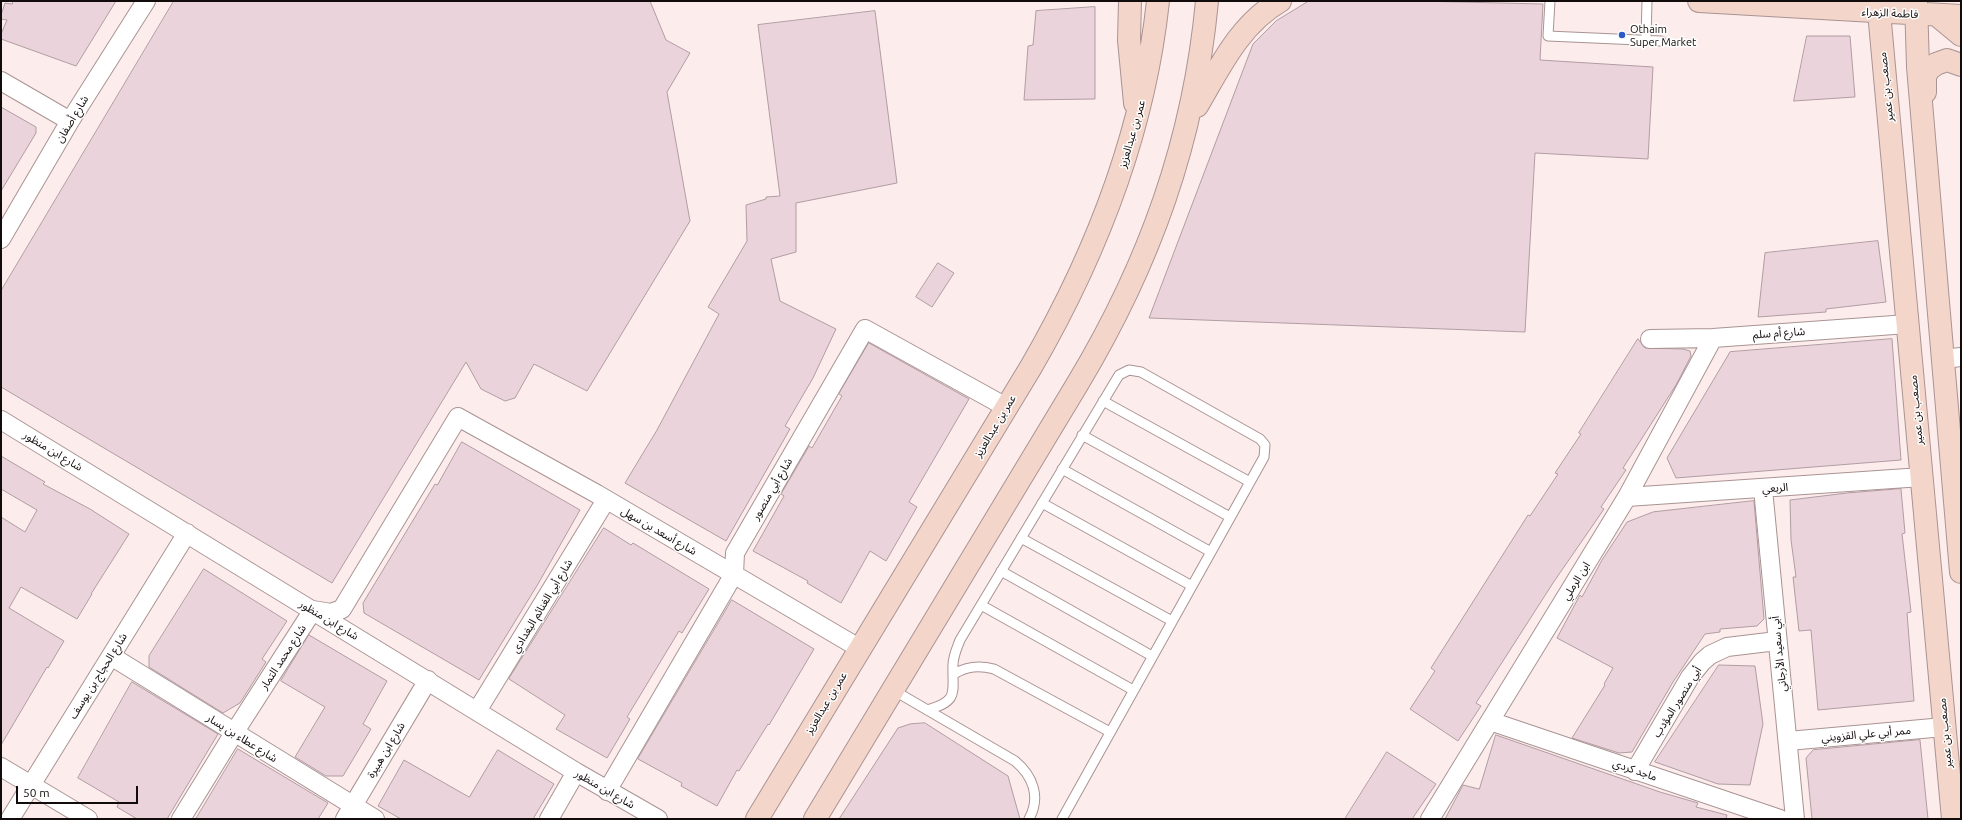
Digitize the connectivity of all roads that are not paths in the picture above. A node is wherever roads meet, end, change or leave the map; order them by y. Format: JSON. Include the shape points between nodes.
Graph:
{"nodes":[{"id":1,"x":146,"y":1,"type":"edge"},
{"id":2,"x":1130,"y":1,"type":"edge"},
{"id":3,"x":1158,"y":1,"type":"edge"},
{"id":4,"x":1207,"y":1,"type":"edge"},
{"id":5,"x":1280,"y":1,"type":"edge"},
{"id":6,"x":1550,"y":1,"type":"edge"},
{"id":7,"x":1647,"y":1,"type":"edge"},
{"id":8,"x":1699,"y":1,"type":"edge"},
{"id":9,"x":1856,"y":1,"type":"edge"},
{"id":10,"x":1878,"y":7,"type":"edge"},
{"id":11,"x":1916,"y":7,"type":"edge"},
{"id":12,"x":1835,"y":10,"type":"junction"},
{"id":13,"x":1938,"y":16,"type":"junction"},
{"id":14,"x":1961,"y":16,"type":"edge"},
{"id":15,"x":1961,"y":35,"type":"edge"},
{"id":16,"x":1646,"y":40,"type":"junction"},
{"id":17,"x":1661,"y":41,"type":"dead end"},
{"id":18,"x":1961,"y":65,"type":"edge"},
{"id":19,"x":1,"y":80,"type":"edge"},
{"id":20,"x":1921,"y":102,"type":"junction"},
{"id":21,"x":1888,"y":108,"type":"junction"},
{"id":22,"x":1137,"y":119,"type":"junction"},
{"id":23,"x":70,"y":121,"type":"junction"},
{"id":24,"x":1188,"y":123,"type":"junction"},
{"id":25,"x":1924,"y":135,"type":"junction"},
{"id":26,"x":1,"y":239,"type":"edge"},
{"id":27,"x":1908,"y":324,"type":"junction"},
{"id":28,"x":1713,"y":338,"type":"junction"},
{"id":29,"x":1650,"y":339,"type":"dead end"},
{"id":30,"x":1952,"y":358,"type":"edge"},
{"id":31,"x":1103,"y":401,"type":"junction"},
{"id":32,"x":1006,"y":407,"type":"junction"},
{"id":33,"x":1,"y":420,"type":"edge"},
{"id":34,"x":1082,"y":435,"type":"junction"},
{"id":35,"x":1062,"y":469,"type":"junction"},
{"id":36,"x":1922,"y":477,"type":"junction"},
{"id":37,"x":1250,"y":482,"type":"junction"},
{"id":38,"x":1763,"y":489,"type":"junction"},
{"id":39,"x":1627,"y":497,"type":"junction"},
{"id":40,"x":606,"y":500,"type":"junction"},
{"id":41,"x":1042,"y":503,"type":"junction"},
{"id":42,"x":1959,"y":513,"type":"edge"},
{"id":43,"x":1230,"y":517,"type":"junction"},
{"id":44,"x":187,"y":533,"type":"junction"},
{"id":45,"x":1022,"y":538,"type":"junction"},
{"id":46,"x":1211,"y":552,"type":"junction"},
{"id":47,"x":1001,"y":571,"type":"junction"},
{"id":48,"x":1961,"y":572,"type":"edge"},
{"id":49,"x":734,"y":574,"type":"junction"},
{"id":50,"x":1192,"y":586,"type":"junction"},
{"id":51,"x":981,"y":606,"type":"junction"},
{"id":52,"x":313,"y":610,"type":"junction"},
{"id":53,"x":1172,"y":621,"type":"junction"},
{"id":54,"x":1777,"y":641,"type":"junction"},
{"id":55,"x":859,"y":648,"type":"junction"},
{"id":56,"x":111,"y":656,"type":"junction"},
{"id":57,"x":1152,"y":656,"type":"junction"},
{"id":58,"x":954,"y":674,"type":"junction"},
{"id":59,"x":428,"y":680,"type":"junction"},
{"id":60,"x":893,"y":690,"type":"junction"},
{"id":61,"x":1133,"y":690,"type":"junction"},
{"id":62,"x":927,"y":710,"type":"junction"},
{"id":63,"x":477,"y":711,"type":"junction"},
{"id":64,"x":1490,"y":721,"type":"junction"},
{"id":65,"x":1944,"y":727,"type":"junction"},
{"id":66,"x":1110,"y":732,"type":"junction"},
{"id":67,"x":234,"y":733,"type":"junction"},
{"id":68,"x":1788,"y":741,"type":"junction"},
{"id":69,"x":1,"y":767,"type":"edge"},
{"id":70,"x":1635,"y":771,"type":"junction"},
{"id":71,"x":576,"y":772,"type":"junction"},
{"id":72,"x":31,"y":785,"type":"junction"},
{"id":73,"x":1956,"y":789,"type":"edge"},
{"id":74,"x":607,"y":791,"type":"junction"},
{"id":75,"x":349,"y":812,"type":"edge"},
{"id":76,"x":10,"y":819,"type":"edge"},
{"id":77,"x":88,"y":819,"type":"edge"},
{"id":78,"x":181,"y":819,"type":"edge"},
{"id":79,"x":374,"y":819,"type":"edge"},
{"id":80,"x":549,"y":819,"type":"edge"},
{"id":81,"x":658,"y":819,"type":"edge"},
{"id":82,"x":757,"y":819,"type":"edge"},
{"id":83,"x":815,"y":819,"type":"edge"},
{"id":84,"x":1029,"y":819,"type":"edge"},
{"id":85,"x":1062,"y":819,"type":"edge"},
{"id":86,"x":1430,"y":819,"type":"edge"},
{"id":87,"x":1780,"y":819,"type":"edge"},
{"id":88,"x":1795,"y":819,"type":"edge"},
{"id":89,"x":1953,"y":819,"type":"edge"}],
"edges":[{"from":1,"to":23,"type":"street","name":"شارع أصفان"},
{"from":2,"to":22,"type":"main road","via":[[1129,40]]},
{"from":3,"to":22,"type":"main road","name":"عمر بن عبدالعزيز","via":[[1154,44]]},
{"from":4,"to":24,"type":"main road","via":[[1203,44]]},
{"from":5,"to":24,"type":"main road","via":[[1260,15],[1237,40]]},
{"from":6,"to":16,"type":"lane","via":[[1548,36]]},
{"from":7,"to":16,"type":"lane"},
{"from":8,"to":12,"type":"main road","name":"فاطمة الزهراء"},
{"from":9,"to":12,"type":"main road"},
{"from":10,"to":11,"type":"main road","name":"فاطمة الزهراء"},
{"from":10,"to":12,"type":"main road","name":"فاطمة الزهراء"},
{"from":10,"to":21,"type":"main road","name":"مصعب بن عمير"},
{"from":11,"to":13,"type":"main road","name":"فاطمة الزهراء"},
{"from":11,"to":20,"type":"main road"},
{"from":13,"to":14,"type":"main road","name":"فاطمة الزهراء"},
{"from":13,"to":15,"type":"main road"},
{"from":16,"to":17,"type":"lane"},
{"from":18,"to":25,"type":"main road","via":[[1947,60],[1929,69],[1925,76]]},
{"from":19,"to":23,"type":"street"},
{"from":20,"to":21,"type":"main road","via":[[1913,90],[1899,88],[1890,96]]},
{"from":20,"to":25,"type":"main road"},
{"from":21,"to":27,"type":"main road","name":"مصعب بن عمير"},
{"from":22,"to":32,"type":"main road","name":"عمر بن عبدالعزيز","via":[[1114,193],[1085,265],[1050,333]]},
{"from":23,"to":26,"type":"street","name":"شارع أصفان"},
{"from":24,"to":60,"type":"main road","via":[[1158,219],[1136,276],[1118,312],[1096,354]]},
{"from":25,"to":30,"type":"main road"},
{"from":27,"to":28,"type":"street","name":"شارع أم سلم"},
{"from":27,"to":36,"type":"main road","name":"مصعب بن عمير"},
{"from":28,"to":29,"type":"street","name":"شارع أم سلم"},
{"from":28,"to":39,"type":"street","name":"ابن الرملي"},
{"from":30,"to":42,"type":"main road"},
{"from":31,"to":34,"type":"lane"},
{"from":31,"to":37,"type":"lane"},
{"from":31,"to":37,"type":"lane","via":[[1119,375],[1129,370],[1141,372],[1263,442],[1266,454]]},
{"from":32,"to":49,"type":"street","name":"شارع أبي منصور","via":[[865,329],[735,553]]},
{"from":32,"to":55,"type":"main road","name":"عمر بن عبدالعزيز"},
{"from":33,"to":44,"type":"street","name":"شارع ابن منظور"},
{"from":34,"to":35,"type":"lane"},
{"from":34,"to":43,"type":"lane"},
{"from":35,"to":41,"type":"lane"},
{"from":35,"to":46,"type":"lane"},
{"from":36,"to":38,"type":"street","name":"الربعي"},
{"from":36,"to":65,"type":"main road","name":"مصعب بن عمير"},
{"from":37,"to":43,"type":"lane"},
{"from":38,"to":39,"type":"street","name":"الربعي"},
{"from":38,"to":54,"type":"street","name":"أبي سعيد الأرجاني"},
{"from":39,"to":64,"type":"street","name":"ابن الرملي"},
{"from":40,"to":49,"type":"street","name":"شارع أسعد بن سهل"},
{"from":40,"to":52,"type":"street","name":"شارع أسعد بن سهل","via":[[458,417],[342,609],[331,613]]},
{"from":40,"to":63,"type":"street","name":"شارع أبي الغنائم البغدادي"},
{"from":41,"to":45,"type":"lane"},
{"from":41,"to":50,"type":"lane"},
{"from":42,"to":48,"type":"main road"},
{"from":43,"to":46,"type":"lane"},
{"from":44,"to":52,"type":"street","name":"شارع ابن منظور"},
{"from":44,"to":56,"type":"street","name":"شارع الحجاج بن يوسف"},
{"from":45,"to":47,"type":"lane"},
{"from":45,"to":53,"type":"lane"},
{"from":46,"to":50,"type":"lane"},
{"from":47,"to":51,"type":"lane"},
{"from":47,"to":57,"type":"lane"},
{"from":49,"to":55,"type":"street","name":"شارع أسعد بن سهل"},
{"from":49,"to":74,"type":"street","name":"شارع أبي منصور"},
{"from":50,"to":53,"type":"lane"},
{"from":51,"to":58,"type":"lane","via":[[956,648]]},
{"from":51,"to":61,"type":"lane"},
{"from":52,"to":59,"type":"street","name":"شارع ابن منظور"},
{"from":52,"to":67,"type":"street","name":"شارع محمد التمار"},
{"from":53,"to":57,"type":"lane"},
{"from":54,"to":68,"type":"street","name":"أبي سعيد الأرجاني"},
{"from":54,"to":70,"type":"street","name":"أبي منصور المؤدب","via":[[1727,647],[1702,662],[1690,677]]},
{"from":55,"to":82,"type":"main road","name":"عمر بن عبدالعزيز"},
{"from":56,"to":67,"type":"street","name":"شارع عطاء بن يسار"},
{"from":56,"to":72,"type":"street","name":"شارع الحجاج بن يوسف"},
{"from":57,"to":61,"type":"lane"},
{"from":58,"to":62,"type":"lane","via":[[950,698],[941,706]]},
{"from":58,"to":66,"type":"lane","via":[[977,666],[994,669]]},
{"from":59,"to":63,"type":"street","name":"شارع ابن منظور"},
{"from":59,"to":75,"type":"street","name":"شارع ابن هبيرة"},
{"from":60,"to":62,"type":"lane"},
{"from":60,"to":83,"type":"main road"},
{"from":61,"to":66,"type":"lane"},
{"from":62,"to":84,"type":"lane","via":[[1023,768],[1031,780],[1035,794]]},
{"from":63,"to":71,"type":"street","name":"شارع ابن منظور"},
{"from":64,"to":70,"type":"street","name":"ماجد كردي"},
{"from":64,"to":86,"type":"street","name":"ابن الرملي"},
{"from":65,"to":68,"type":"street","name":"ممر أبي علي القزويني"},
{"from":65,"to":73,"type":"main road","name":"مصعب بن عمير"},
{"from":66,"to":85,"type":"lane"},
{"from":67,"to":75,"type":"street","name":"شارع عطاء بن يسار"},
{"from":67,"to":78,"type":"street","name":"شارع محمد التمار"},
{"from":68,"to":88,"type":"street","name":"أبي سعيد الأرجاني"},
{"from":69,"to":72,"type":"street"},
{"from":70,"to":87,"type":"street","name":"ماجد كردي"},
{"from":71,"to":74,"type":"street","name":"شارع ابن منظور"},
{"from":71,"to":80,"type":"street"},
{"from":72,"to":76,"type":"street","name":"شارع الحجاج بن يوسف"},
{"from":72,"to":77,"type":"street"},
{"from":73,"to":89,"type":"main road","name":"مصعب بن عمير"},
{"from":74,"to":81,"type":"street","name":"شارع ابن منظور"},
{"from":75,"to":79,"type":"street","name":"شارع عطاء بن يسار"}]}
